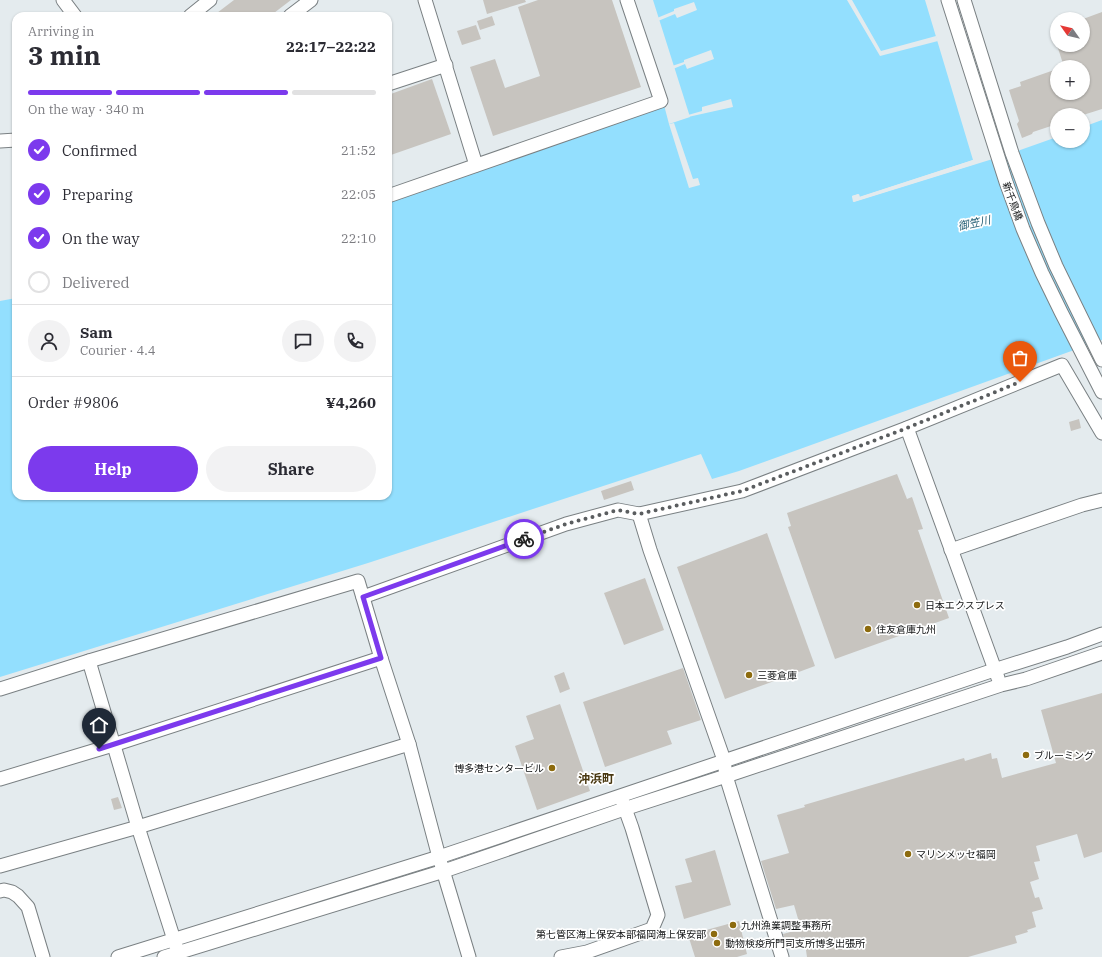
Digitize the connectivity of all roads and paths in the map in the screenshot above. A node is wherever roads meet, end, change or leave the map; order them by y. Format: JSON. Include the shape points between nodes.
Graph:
{"nodes":[{"id":1,"x":63,"y":0,"type":"edge"},
{"id":2,"x":210,"y":0,"type":"edge"},
{"id":3,"x":311,"y":0,"type":"edge"},
{"id":4,"x":425,"y":0,"type":"edge"},
{"id":5,"x":627,"y":0,"type":"edge"},
{"id":6,"x":948,"y":0,"type":"edge"},
{"id":7,"x":964,"y":0,"type":"edge"},
{"id":8,"x":72,"y":12,"type":"edge"},
{"id":9,"x":195,"y":12,"type":"edge"},
{"id":10,"x":295,"y":12,"type":"edge"},
{"id":11,"x":446,"y":65,"type":"junction"},
{"id":12,"x":392,"y":83,"type":"edge"},
{"id":13,"x":12,"y":140,"type":"edge"},
{"id":14,"x":0,"y":141,"type":"edge"},
{"id":15,"x":476,"y":165,"type":"junction"},
{"id":16,"x":392,"y":195,"type":"edge"},
{"id":17,"x":1102,"y":360,"type":"edge"},
{"id":18,"x":1102,"y":392,"type":"edge"},
{"id":19,"x":907,"y":428,"type":"junction"},
{"id":20,"x":1102,"y":433,"type":"edge"},
{"id":21,"x":1102,"y":500,"type":"edge"},
{"id":22,"x":639,"y":514,"type":"junction"},
{"id":23,"x":951,"y":550,"type":"junction"},
{"id":24,"x":363,"y":597,"type":"junction"},
{"id":25,"x":1102,"y":634,"type":"edge"},
{"id":26,"x":1102,"y":653,"type":"edge"},
{"id":27,"x":381,"y":658,"type":"junction"},
{"id":28,"x":89,"y":661,"type":"junction"},
{"id":29,"x":994,"y":670,"type":"junction"},
{"id":30,"x":1001,"y":685,"type":"junction"},
{"id":31,"x":0,"y":689,"type":"edge"},
{"id":32,"x":409,"y":744,"type":"junction"},
{"id":33,"x":113,"y":745,"type":"junction"},
{"id":34,"x":724,"y":760,"type":"junction"},
{"id":35,"x":726,"y":776,"type":"junction"},
{"id":36,"x":0,"y":779,"type":"edge"},
{"id":37,"x":621,"y":795,"type":"junction"},
{"id":38,"x":624,"y":809,"type":"junction"},
{"id":39,"x":138,"y":827,"type":"junction"},
{"id":40,"x":439,"y":857,"type":"junction"},
{"id":41,"x":0,"y":866,"type":"edge"},
{"id":42,"x":444,"y":871,"type":"junction"},
{"id":43,"x":0,"y":891,"type":"edge"},
{"id":44,"x":174,"y":939,"type":"junction"},
{"id":45,"x":178,"y":952,"type":"junction"},
{"id":46,"x":588,"y":954,"type":"edge"},
{"id":47,"x":44,"y":957,"type":"edge"},
{"id":48,"x":118,"y":957,"type":"edge"},
{"id":49,"x":164,"y":957,"type":"edge"},
{"id":50,"x":468,"y":957,"type":"edge"},
{"id":51,"x":561,"y":957,"type":"edge"},
{"id":52,"x":782,"y":957,"type":"edge"}],
"edges":[{"from":1,"to":8,"type":"street"},
{"from":2,"to":9,"type":"street"},
{"from":3,"to":10,"type":"street"},
{"from":4,"to":11,"type":"street"},
{"from":5,"to":15,"type":"street","via":[[661,101]]},
{"from":6,"to":18,"type":"street","name":"新千鳥橋","via":[[1023,229],[1060,312]]},
{"from":7,"to":17,"type":"street","name":"新千鳥橋","via":[[1035,217]]},
{"from":11,"to":12,"type":"street"},
{"from":11,"to":15,"type":"street"},
{"from":13,"to":14,"type":"street"},
{"from":15,"to":16,"type":"street"},
{"from":19,"to":20,"type":"street","via":[[1062,365]]},
{"from":19,"to":22,"type":"street","via":[[742,491]]},
{"from":19,"to":23,"type":"street"},
{"from":21,"to":23,"type":"street"},
{"from":22,"to":24,"type":"street","via":[[618,510],[566,524]]},
{"from":22,"to":34,"type":"street"},
{"from":23,"to":29,"type":"street"},
{"from":24,"to":27,"type":"street"},
{"from":24,"to":28,"type":"street","via":[[358,581]]},
{"from":25,"to":29,"type":"street"},
{"from":26,"to":30,"type":"street"},
{"from":27,"to":32,"type":"street"},
{"from":27,"to":33,"type":"street"},
{"from":28,"to":31,"type":"street"},
{"from":28,"to":33,"type":"street"},
{"from":29,"to":30,"type":"street"},
{"from":29,"to":34,"type":"street"},
{"from":30,"to":35,"type":"street"},
{"from":32,"to":39,"type":"street"},
{"from":32,"to":40,"type":"street"},
{"from":33,"to":36,"type":"street"},
{"from":33,"to":39,"type":"street"},
{"from":34,"to":35,"type":"street"},
{"from":34,"to":37,"type":"street"},
{"from":35,"to":38,"type":"street"},
{"from":35,"to":52,"type":"street"},
{"from":37,"to":38,"type":"street"},
{"from":37,"to":40,"type":"street"},
{"from":38,"to":42,"type":"street"},
{"from":38,"to":46,"type":"street","via":[[658,915],[652,929]]},
{"from":39,"to":41,"type":"street"},
{"from":39,"to":44,"type":"street"},
{"from":40,"to":42,"type":"street"},
{"from":40,"to":44,"type":"street"},
{"from":42,"to":45,"type":"street"},
{"from":42,"to":50,"type":"street"},
{"from":43,"to":47,"type":"street","via":[[12,892],[28,907]]},
{"from":44,"to":45,"type":"street"},
{"from":44,"to":48,"type":"street"},
{"from":45,"to":49,"type":"street"},
{"from":46,"to":51,"type":"street"}]}
